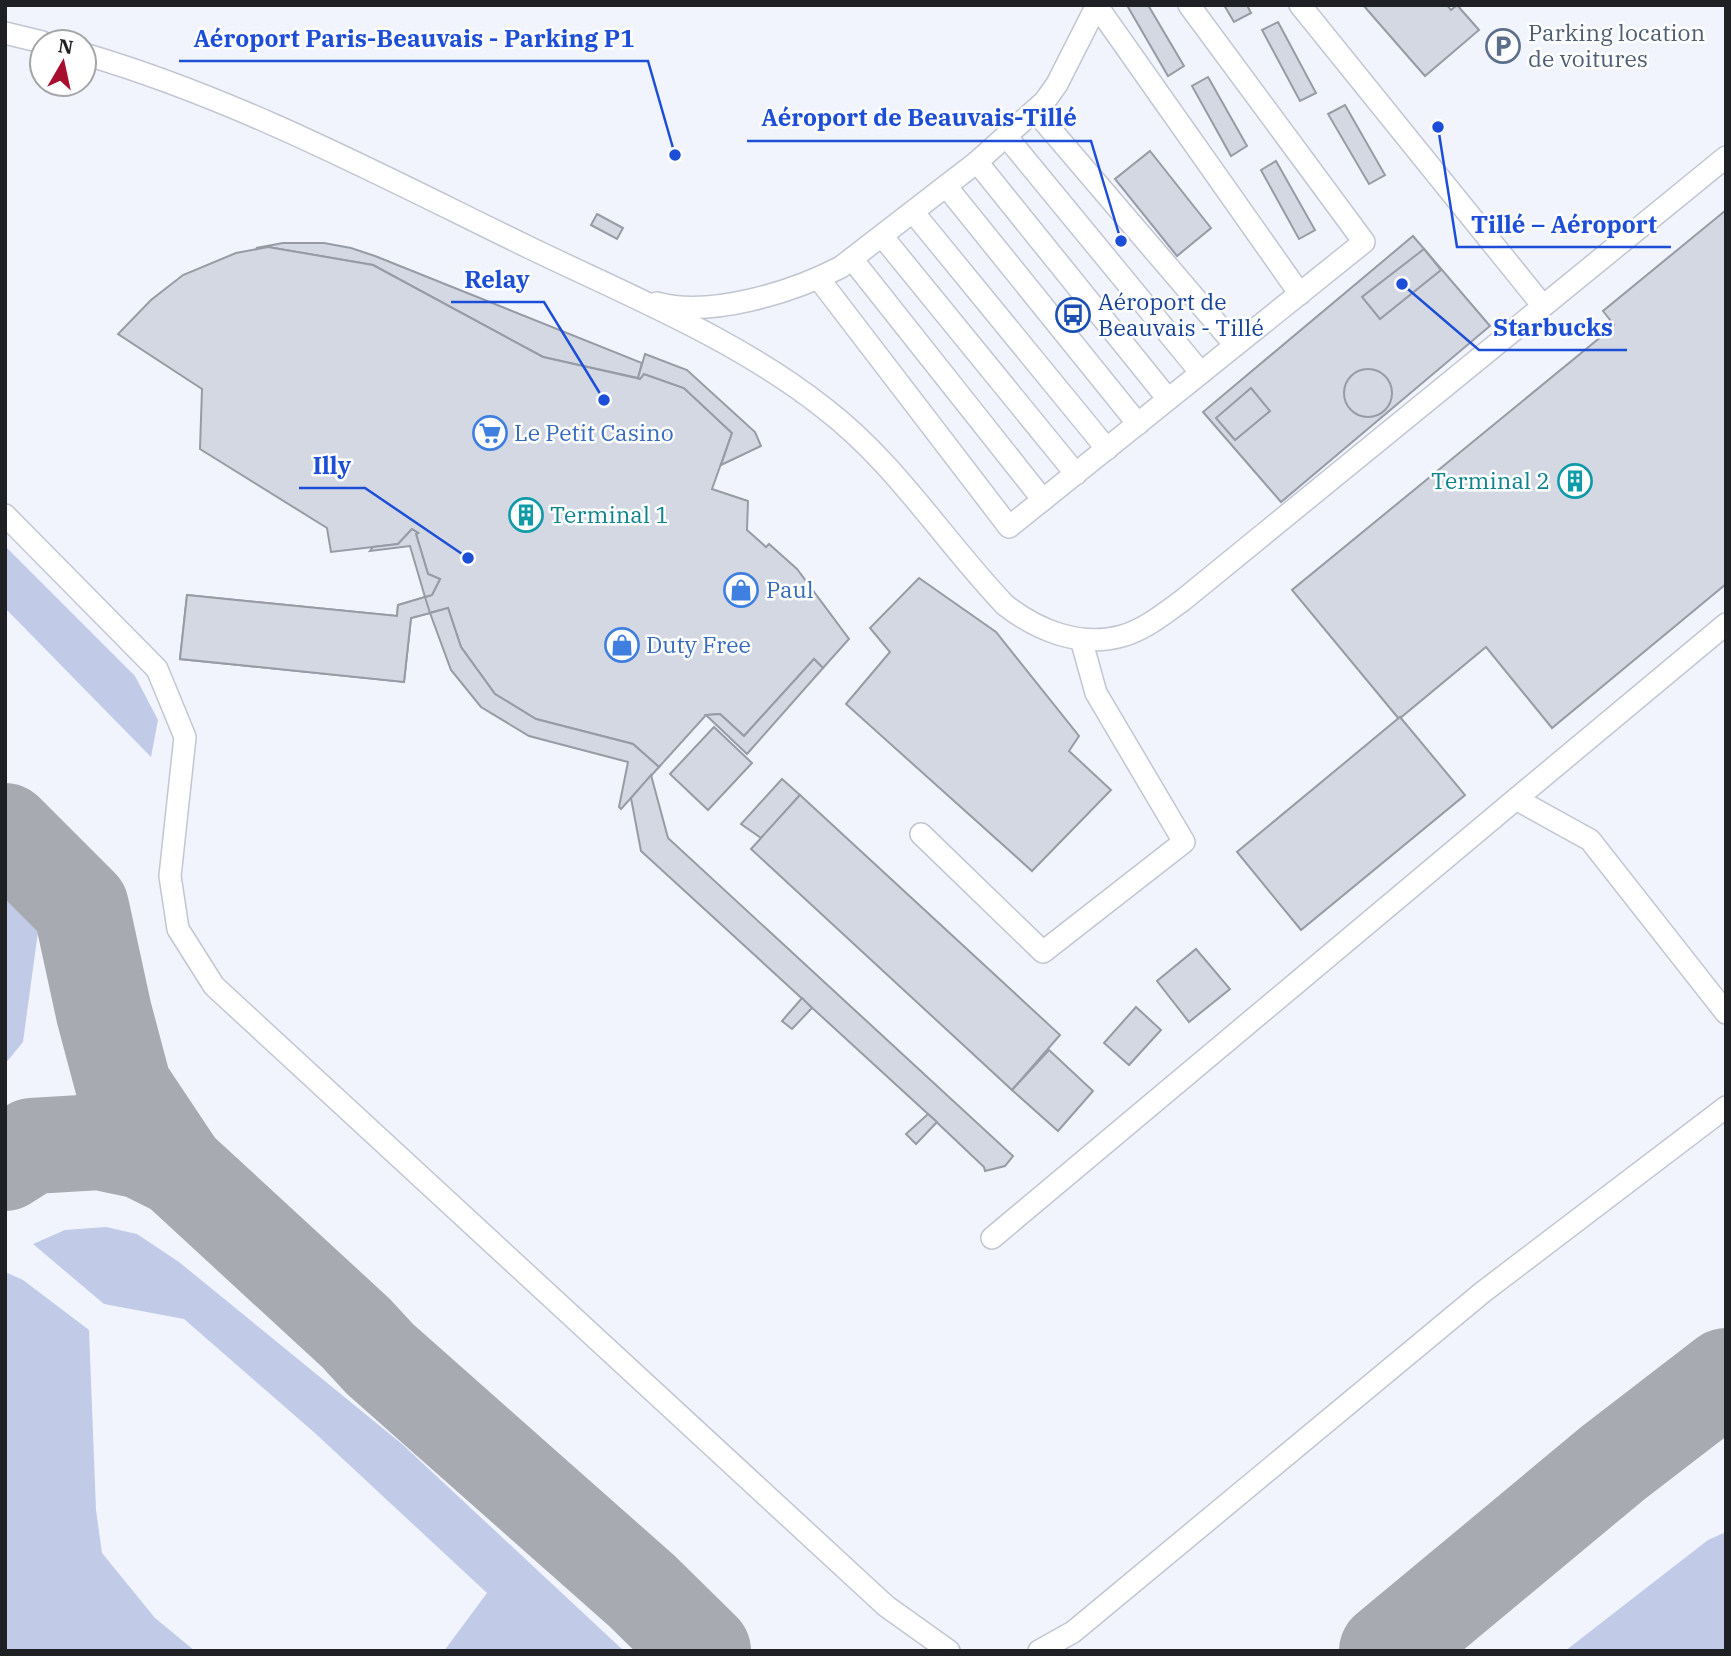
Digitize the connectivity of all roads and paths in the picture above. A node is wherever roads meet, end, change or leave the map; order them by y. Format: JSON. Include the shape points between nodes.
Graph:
{"nodes":[{"id":1,"x":1189,"y":5,"type":"edge"},
{"id":2,"x":1300,"y":5,"type":"edge"},
{"id":3,"x":1097,"y":6,"type":"edge"},
{"id":4,"x":5,"y":33,"type":"edge"},
{"id":5,"x":28,"y":39,"type":"edge"},
{"id":6,"x":98,"y":59,"type":"edge"},
{"id":7,"x":1035,"y":111,"type":"junction"},
{"id":8,"x":1006,"y":136,"type":"junction"},
{"id":9,"x":1726,"y":157,"type":"edge"},
{"id":10,"x":977,"y":162,"type":"junction"},
{"id":11,"x":946,"y":186,"type":"junction"},
{"id":12,"x":913,"y":212,"type":"junction"},
{"id":13,"x":882,"y":236,"type":"junction"},
{"id":14,"x":852,"y":259,"type":"junction"},
{"id":15,"x":819,"y":279,"type":"junction"},
{"id":16,"x":1300,"y":294,"type":"junction"},
{"id":17,"x":631,"y":296,"type":"junction"},
{"id":18,"x":1543,"y":306,"type":"junction"},
{"id":19,"x":1235,"y":345,"type":"junction"},
{"id":20,"x":1201,"y":373,"type":"junction"},
{"id":21,"x":1168,"y":400,"type":"junction"},
{"id":22,"x":1138,"y":424,"type":"junction"},
{"id":23,"x":1107,"y":449,"type":"junction"},
{"id":24,"x":1076,"y":474,"type":"junction"},
{"id":25,"x":1043,"y":500,"type":"junction"},
{"id":26,"x":5,"y":515,"type":"edge"},
{"id":27,"x":1726,"y":624,"type":"edge"},
{"id":28,"x":1081,"y":639,"type":"junction"},
{"id":29,"x":1517,"y":799,"type":"junction"},
{"id":30,"x":921,"y":835,"type":"dead end"},
{"id":31,"x":1726,"y":1013,"type":"edge"},
{"id":32,"x":1726,"y":1107,"type":"edge"},
{"id":33,"x":992,"y":1238,"type":"dead end"},
{"id":34,"x":949,"y":1651,"type":"edge"},
{"id":35,"x":1039,"y":1651,"type":"edge"}],
"edges":[{"from":1,"to":16,"type":"lane","via":[[1364,242]]},
{"from":2,"to":18,"type":"lane"},
{"from":3,"to":7,"type":"lane","via":[[1057,84]]},
{"from":3,"to":16,"type":"lane"},
{"from":4,"to":5,"type":"lane"},
{"from":6,"to":17,"type":"lane","via":[[313,142]]},
{"from":7,"to":8,"type":"lane"},
{"from":7,"to":19,"type":"lane"},
{"from":8,"to":10,"type":"lane"},
{"from":8,"to":20,"type":"lane"},
{"from":9,"to":18,"type":"lane"},
{"from":10,"to":11,"type":"lane"},
{"from":10,"to":21,"type":"lane"},
{"from":11,"to":12,"type":"lane"},
{"from":11,"to":22,"type":"lane"},
{"from":12,"to":13,"type":"lane"},
{"from":12,"to":23,"type":"lane"},
{"from":13,"to":14,"type":"lane"},
{"from":13,"to":24,"type":"lane"},
{"from":14,"to":15,"type":"lane"},
{"from":14,"to":25,"type":"lane"},
{"from":15,"to":17,"type":"lane","via":[[726,306],[663,305]]},
{"from":15,"to":25,"type":"lane","via":[[1009,527]]},
{"from":16,"to":19,"type":"lane"},
{"from":17,"to":28,"type":"lane","via":[[747,355],[825,408],[902,481],[1005,605],[1040,627]]},
{"from":18,"to":28,"type":"lane","via":[[1183,600],[1123,636]]},
{"from":19,"to":20,"type":"lane"},
{"from":20,"to":21,"type":"lane"},
{"from":21,"to":22,"type":"lane"},
{"from":22,"to":23,"type":"lane"},
{"from":23,"to":24,"type":"lane"},
{"from":24,"to":25,"type":"lane"},
{"from":26,"to":34,"type":"lane","via":[[157,669],[185,737],[170,876],[178,929],[214,986],[886,1606]]},
{"from":27,"to":29,"type":"lane"},
{"from":28,"to":30,"type":"lane","via":[[1096,693],[1184,842],[1043,952]]},
{"from":29,"to":31,"type":"lane","via":[[1590,840]]},
{"from":29,"to":33,"type":"lane"},
{"from":32,"to":35,"type":"lane","via":[[1483,1292],[1073,1632]]}]}
